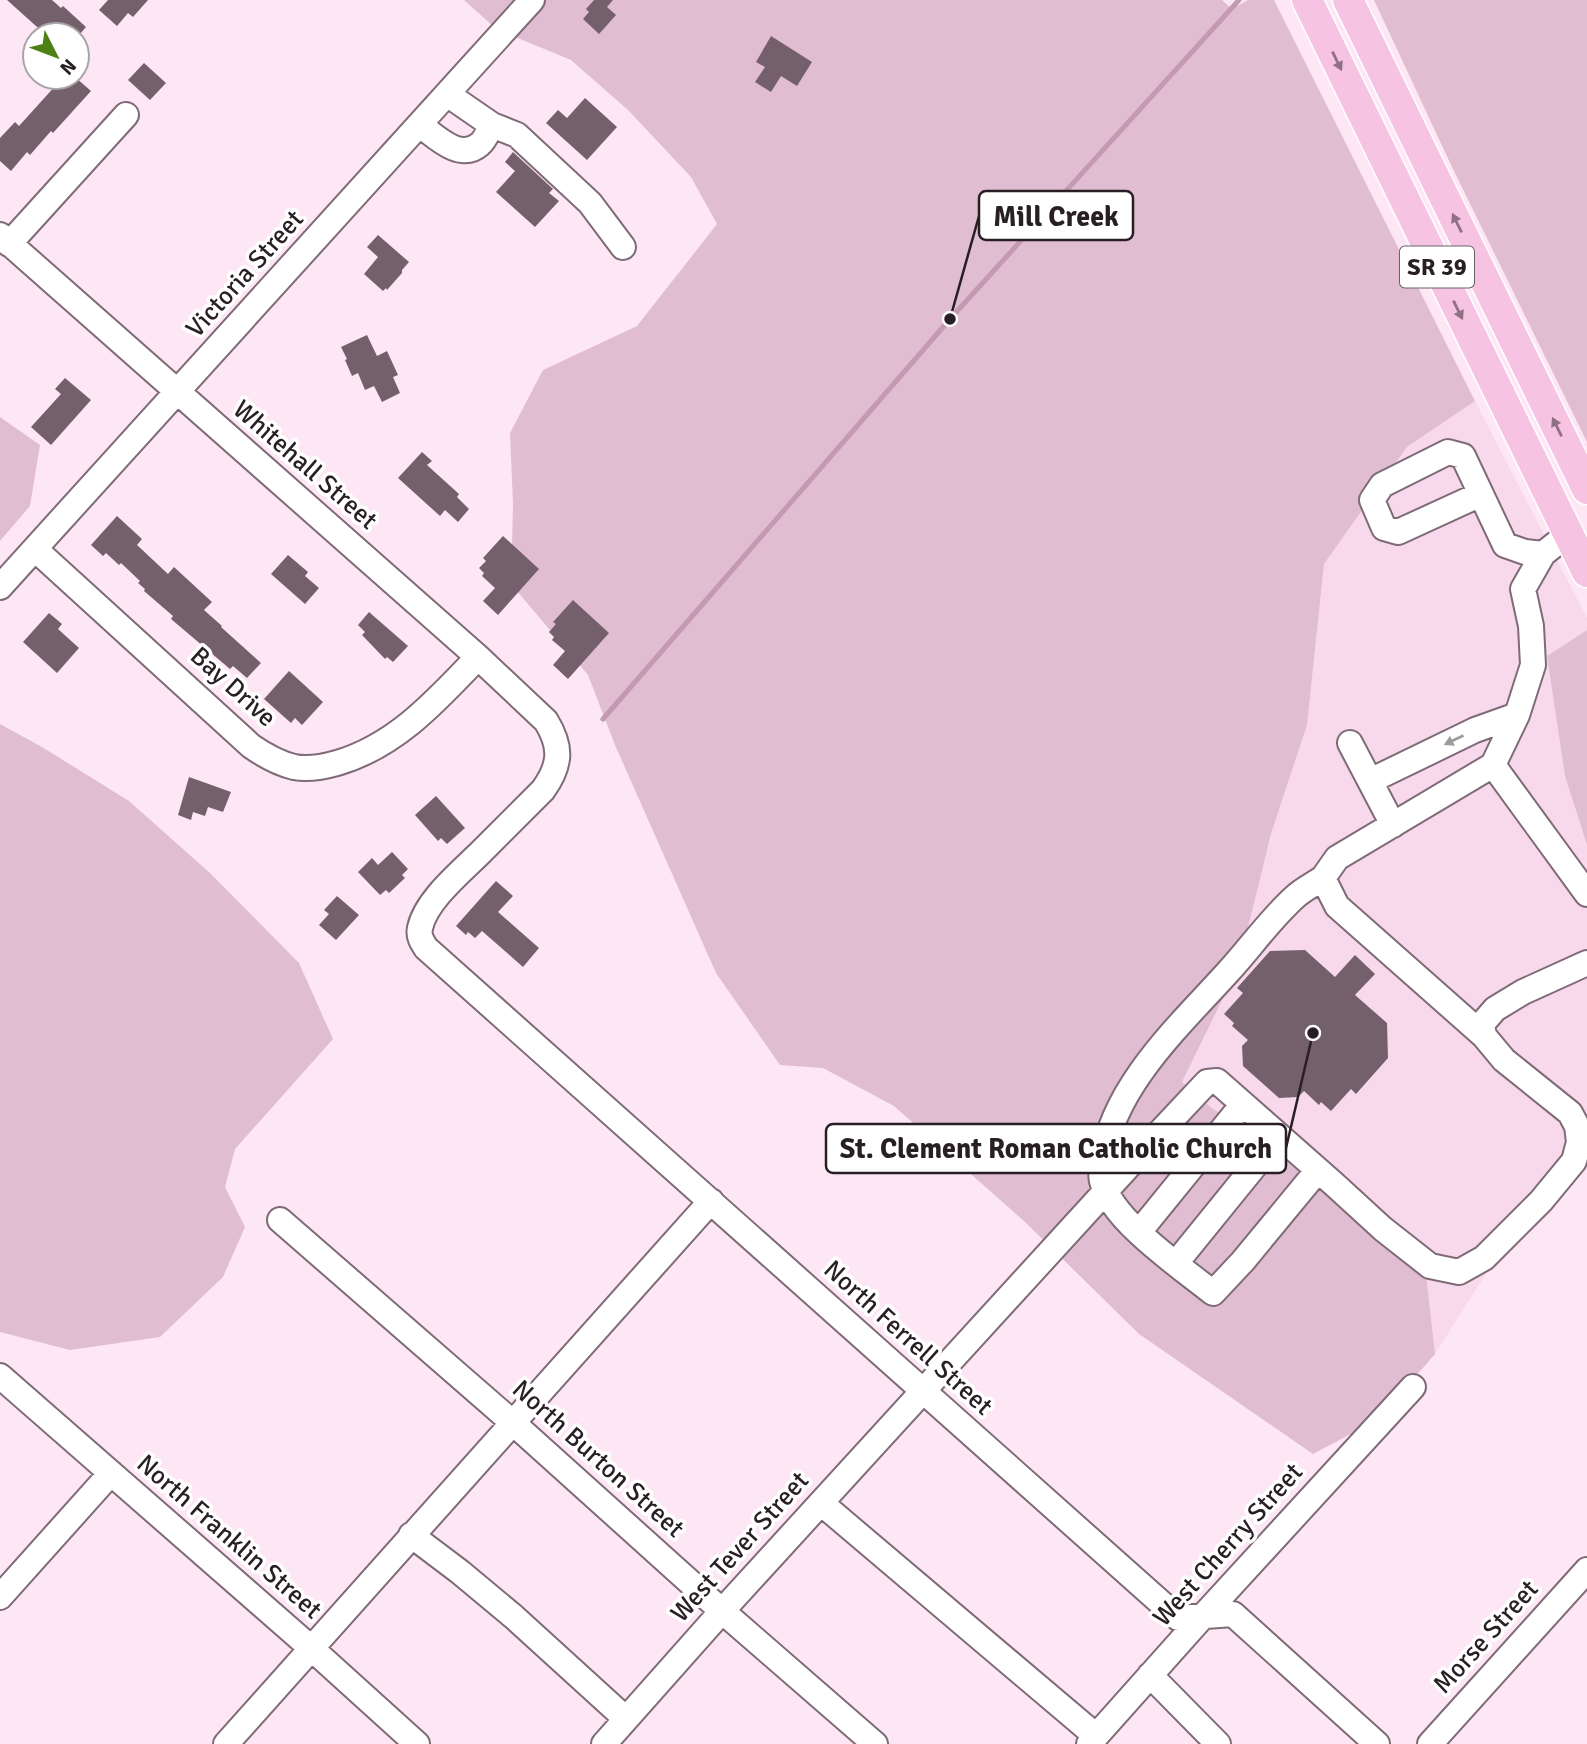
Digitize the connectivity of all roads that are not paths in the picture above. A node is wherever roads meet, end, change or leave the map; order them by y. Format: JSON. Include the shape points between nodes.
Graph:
{"nodes":[{"id":1,"x":532,"y":0,"type":"edge"},
{"id":2,"x":1307,"y":0,"type":"edge"},
{"id":3,"x":1348,"y":0,"type":"edge"},
{"id":4,"x":447,"y":94,"type":"junction"},
{"id":5,"x":126,"y":115,"type":"dead end"},
{"id":6,"x":420,"y":125,"type":"junction"},
{"id":7,"x":492,"y":125,"type":"junction"},
{"id":8,"x":4,"y":240,"type":"edge"},
{"id":9,"x":623,"y":247,"type":"dead end"},
{"id":10,"x":178,"y":393,"type":"junction"},
{"id":11,"x":1587,"y":488,"type":"edge"},
{"id":12,"x":1481,"y":494,"type":"dead end"},
{"id":13,"x":1578,"y":536,"type":"edge"},
{"id":14,"x":1505,"y":545,"type":"junction"},
{"id":15,"x":35,"y":549,"type":"junction"},
{"id":16,"x":1543,"y":554,"type":"junction"},
{"id":17,"x":1587,"y":572,"type":"edge"},
{"id":18,"x":0,"y":587,"type":"edge"},
{"id":19,"x":1523,"y":589,"type":"junction"},
{"id":20,"x":478,"y":657,"type":"junction"},
{"id":21,"x":1517,"y":715,"type":"junction"},
{"id":22,"x":1350,"y":743,"type":"dead end"},
{"id":23,"x":1493,"y":765,"type":"junction"},
{"id":24,"x":1370,"y":781,"type":"junction"},
{"id":25,"x":1393,"y":825,"type":"junction"},
{"id":26,"x":1323,"y":878,"type":"junction"},
{"id":27,"x":1587,"y":894,"type":"edge"},
{"id":28,"x":418,"y":932,"type":"joint"},
{"id":29,"x":1587,"y":962,"type":"edge"},
{"id":30,"x":1483,"y":1036,"type":"junction"},
{"id":31,"x":1243,"y":1104,"type":"junction"},
{"id":32,"x":1279,"y":1136,"type":"junction"},
{"id":33,"x":1318,"y":1170,"type":"junction"},
{"id":34,"x":1106,"y":1190,"type":"junction"},
{"id":35,"x":711,"y":1201,"type":"junction"},
{"id":36,"x":281,"y":1220,"type":"dead end"},
{"id":37,"x":1139,"y":1232,"type":"junction"},
{"id":38,"x":1176,"y":1263,"type":"junction"},
{"id":39,"x":0,"y":1376,"type":"edge"},
{"id":40,"x":1413,"y":1387,"type":"dead end"},
{"id":41,"x":922,"y":1392,"type":"junction"},
{"id":42,"x":512,"y":1422,"type":"junction"},
{"id":43,"x":111,"y":1473,"type":"junction"},
{"id":44,"x":821,"y":1503,"type":"junction"},
{"id":45,"x":411,"y":1535,"type":"junction"},
{"id":46,"x":1587,"y":1570,"type":"edge"},
{"id":47,"x":0,"y":1597,"type":"edge"},
{"id":48,"x":722,"y":1611,"type":"junction"},
{"id":49,"x":1204,"y":1615,"type":"junction"},
{"id":50,"x":311,"y":1648,"type":"junction"},
{"id":51,"x":1150,"y":1675,"type":"junction"},
{"id":52,"x":626,"y":1719,"type":"junction"},
{"id":53,"x":1092,"y":1740,"type":"edge"},
{"id":54,"x":226,"y":1744,"type":"edge"},
{"id":55,"x":417,"y":1744,"type":"edge"},
{"id":56,"x":604,"y":1744,"type":"edge"},
{"id":57,"x":875,"y":1744,"type":"edge"},
{"id":58,"x":1218,"y":1744,"type":"edge"},
{"id":59,"x":1377,"y":1744,"type":"edge"},
{"id":60,"x":1430,"y":1744,"type":"edge"}],
"edges":[{"from":1,"to":4,"type":"street","name":"Victoria Street"},
{"from":2,"to":13,"type":"main road","number":"SR 39","one_way":true},
{"from":11,"to":3,"type":"main road","number":"SR 39","one_way":true},
{"from":4,"to":6,"type":"street","name":"Victoria Street"},
{"from":4,"to":7,"type":"street"},
{"from":5,"to":8,"type":"street"},
{"from":6,"to":7,"type":"street","via":[[450,148],[468,149],[479,145]]},
{"from":6,"to":10,"type":"street","name":"Victoria Street"},
{"from":7,"to":9,"type":"street","via":[[517,135],[548,163],[590,203]]},
{"from":8,"to":10,"type":"street","name":"Whitehall Street"},
{"from":10,"to":15,"type":"street","name":"Victoria Street"},
{"from":10,"to":20,"type":"street","name":"Whitehall Street"},
{"from":12,"to":14,"type":"street"},
{"from":13,"to":16,"type":"street"},
{"from":13,"to":17,"type":"main road","number":"SR 39"},
{"from":14,"to":16,"type":"street"},
{"from":14,"to":19,"type":"street"},
{"from":15,"to":18,"type":"street","name":"Victoria Street"},
{"from":15,"to":20,"type":"street","name":"Bay Drive","via":[[251,746],[297,767],[331,765],[382,744]]},
{"from":16,"to":19,"type":"street"},
{"from":19,"to":21,"type":"street","via":[[1533,665]]},
{"from":20,"to":28,"type":"street","name":"Whitehall Street","via":[[546,721],[558,748],[557,763],[543,790],[443,891]]},
{"from":21,"to":23,"type":"street"},
{"from":21,"to":24,"type":"street","one_way":true,"via":[[1475,730]]},
{"from":22,"to":24,"type":"street"},
{"from":23,"to":25,"type":"street"},
{"from":23,"to":27,"type":"street"},
{"from":24,"to":25,"type":"street"},
{"from":25,"to":26,"type":"street","via":[[1337,858]]},
{"from":26,"to":30,"type":"street","via":[[1337,906]]},
{"from":26,"to":34,"type":"street","via":[[1275,917],[1136,1079],[1105,1142],[1101,1179]]},
{"from":28,"to":35,"type":"street","name":"North Ferrell Street","via":[[432,954]]},
{"from":29,"to":30,"type":"street","via":[[1495,1009],[1482,1024]]},
{"from":30,"to":33,"type":"street","via":[[1504,1060],[1570,1113],[1579,1142],[1574,1161],[1484,1258],[1459,1272],[1430,1266]]},
{"from":31,"to":32,"type":"street"},
{"from":31,"to":34,"type":"street","name":"West Tever Street","via":[[1217,1082],[1207,1082]]},
{"from":31,"to":37,"type":"street"},
{"from":32,"to":33,"type":"street"},
{"from":32,"to":38,"type":"street"},
{"from":33,"to":38,"type":"street","via":[[1213,1293]]},
{"from":34,"to":37,"type":"street"},
{"from":34,"to":41,"type":"street","name":"West Tever Street"},
{"from":35,"to":41,"type":"street","name":"North Ferrell Street"},
{"from":35,"to":42,"type":"street"},
{"from":36,"to":42,"type":"street","name":"North Burton Street"},
{"from":37,"to":38,"type":"street"},
{"from":39,"to":43,"type":"street","name":"North Franklin Street"},
{"from":40,"to":49,"type":"street","name":"West Cherry Street"},
{"from":41,"to":44,"type":"street","name":"West Tever Street"},
{"from":41,"to":49,"type":"street","name":"North Ferrell Street","via":[[1178,1618]]},
{"from":42,"to":45,"type":"street"},
{"from":42,"to":48,"type":"street","name":"North Burton Street"},
{"from":43,"to":47,"type":"street"},
{"from":43,"to":50,"type":"street","name":"North Franklin Street"},
{"from":44,"to":48,"type":"street","name":"West Tever Street"},
{"from":44,"to":53,"type":"street"},
{"from":45,"to":50,"type":"street"},
{"from":45,"to":52,"type":"street","via":[[514,1617]]},
{"from":46,"to":60,"type":"street","name":"Morse Street"},
{"from":48,"to":52,"type":"street","name":"West Tever Street"},
{"from":48,"to":57,"type":"street","name":"North Burton Street"},
{"from":49,"to":51,"type":"street","name":"West Cherry Street"},
{"from":49,"to":59,"type":"street","name":"North Ferrell Street","via":[[1233,1614]]},
{"from":50,"to":54,"type":"street"},
{"from":50,"to":55,"type":"street","name":"North Franklin Street"},
{"from":51,"to":53,"type":"street","name":"West Cherry Street"},
{"from":51,"to":58,"type":"street"},
{"from":52,"to":56,"type":"street","name":"West Tever Street"}]}
